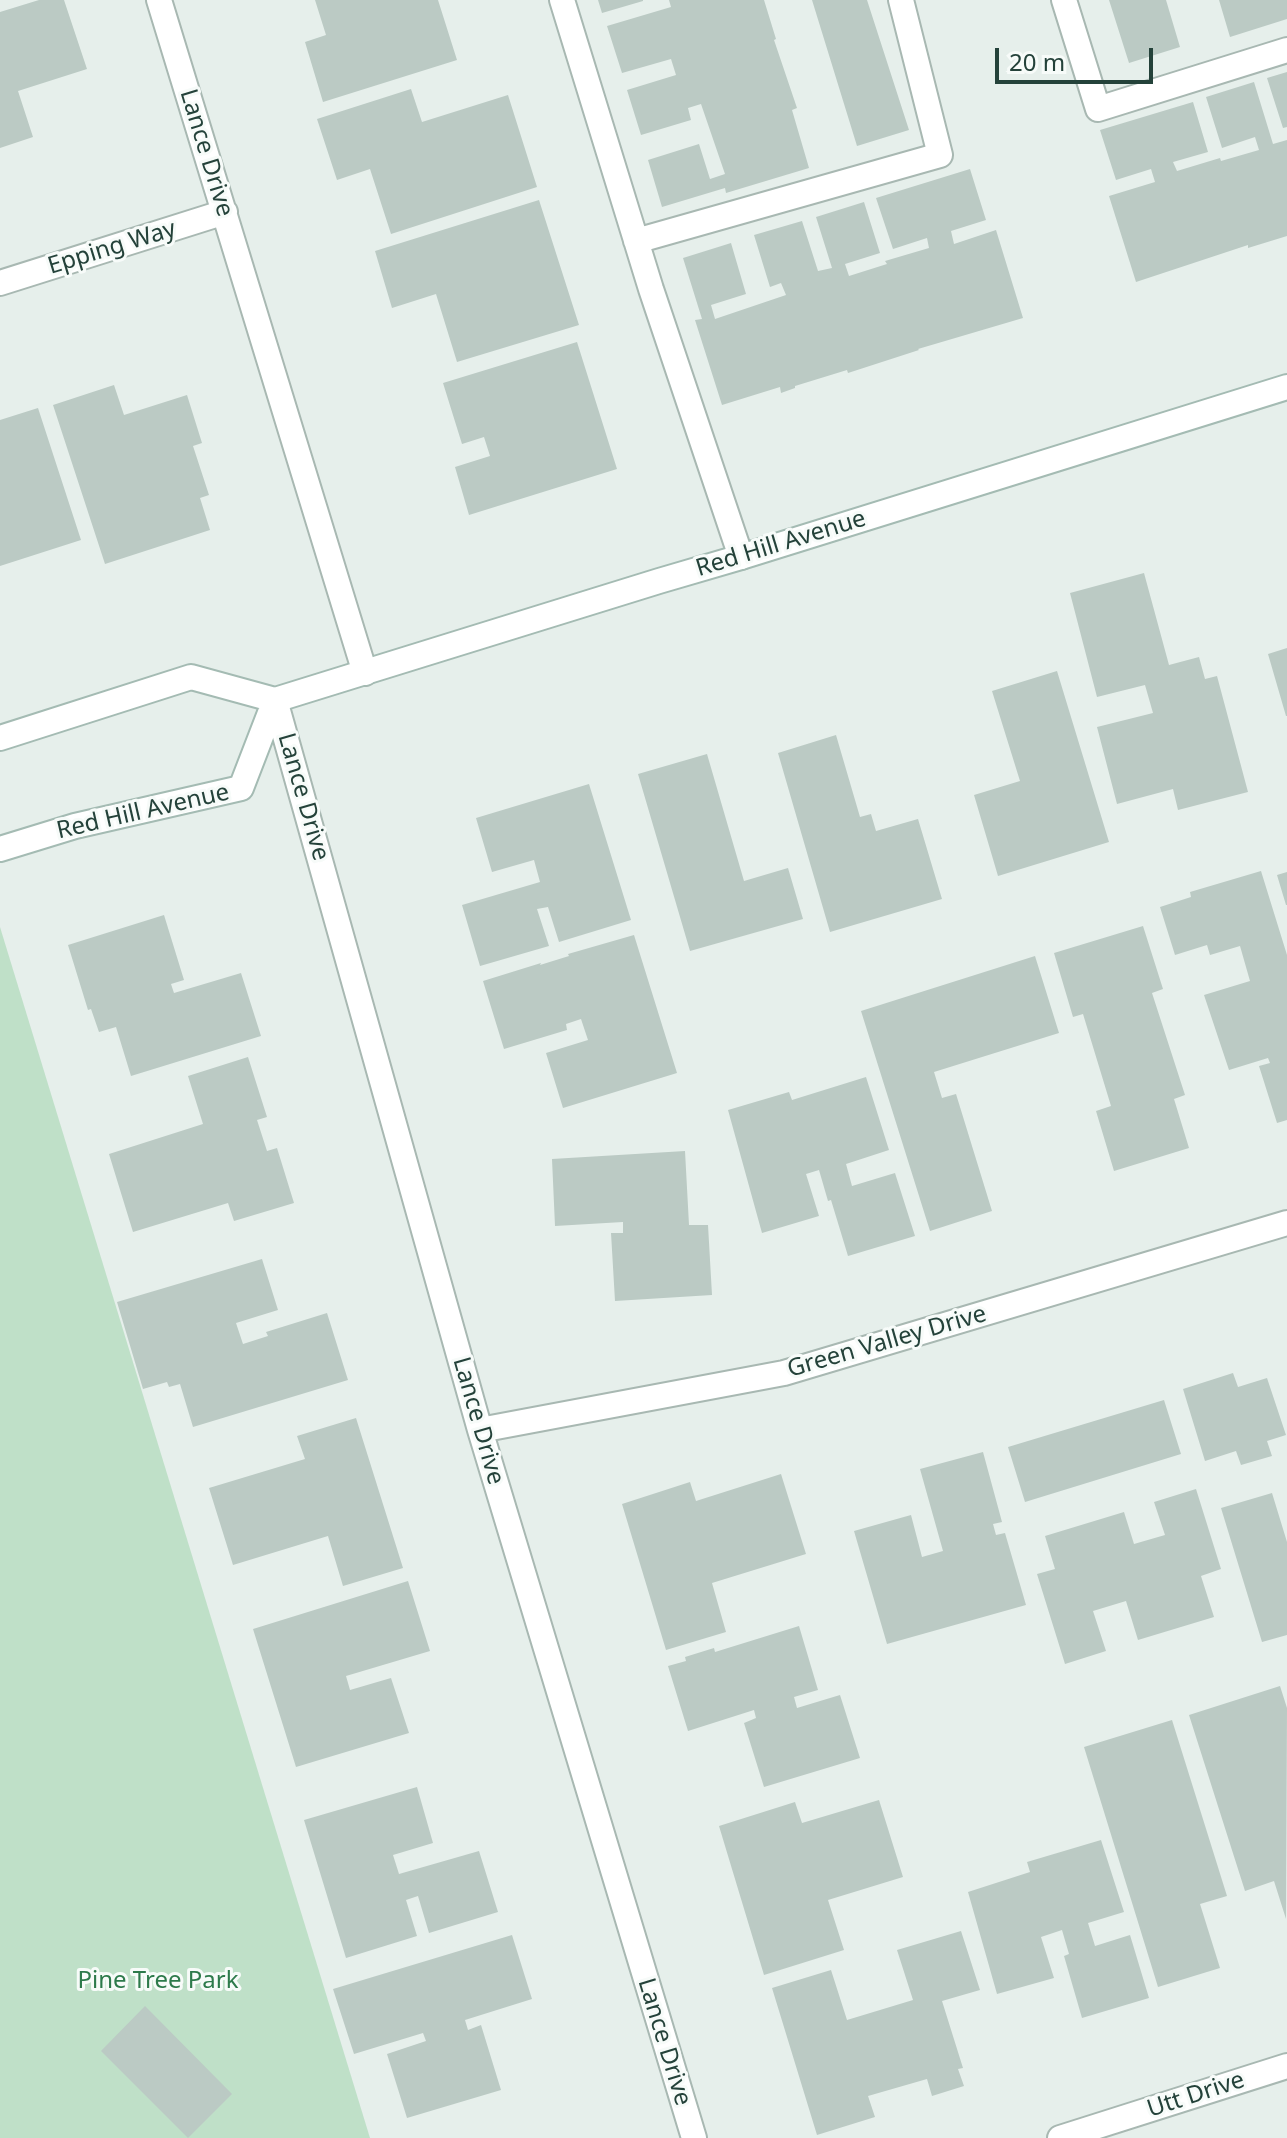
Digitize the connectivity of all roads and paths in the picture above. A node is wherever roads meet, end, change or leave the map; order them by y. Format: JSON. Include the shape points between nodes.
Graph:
{"nodes":[{"id":1,"x":159,"y":0,"type":"edge"},
{"id":2,"x":562,"y":0,"type":"edge"},
{"id":3,"x":901,"y":0,"type":"edge"},
{"id":4,"x":1064,"y":0,"type":"edge"},
{"id":5,"x":1287,"y":50,"type":"edge"},
{"id":6,"x":225,"y":212,"type":"junction"},
{"id":7,"x":636,"y":241,"type":"junction"},
{"id":8,"x":0,"y":283,"type":"edge"},
{"id":9,"x":1287,"y":387,"type":"edge"},
{"id":10,"x":741,"y":557,"type":"junction"},
{"id":11,"x":365,"y":673,"type":"junction"},
{"id":12,"x":275,"y":700,"type":"junction"},
{"id":13,"x":0,"y":738,"type":"edge"},
{"id":14,"x":0,"y":849,"type":"edge"},
{"id":15,"x":1287,"y":1223,"type":"edge"},
{"id":16,"x":480,"y":1430,"type":"junction"},
{"id":17,"x":1287,"y":2066,"type":"edge"},
{"id":18,"x":694,"y":2138,"type":"edge"},
{"id":19,"x":1060,"y":2138,"type":"edge"}],
"edges":[{"from":1,"to":6,"type":"street","name":"Lance Drive"},
{"from":2,"to":7,"type":"street"},
{"from":3,"to":7,"type":"street","via":[[940,155]]},
{"from":4,"to":5,"type":"street","via":[[1098,109]]},
{"from":6,"to":8,"type":"street","name":"Epping Way"},
{"from":6,"to":11,"type":"street","name":"Lance Drive"},
{"from":7,"to":10,"type":"street"},
{"from":9,"to":10,"type":"street","name":"Red Hill Avenue"},
{"from":10,"to":11,"type":"street","name":"Red Hill Avenue"},
{"from":11,"to":12,"type":"street","name":"Red Hill Avenue"},
{"from":12,"to":13,"type":"street","via":[[191,677]]},
{"from":12,"to":14,"type":"street","name":"Red Hill Avenue","via":[[241,788]]},
{"from":12,"to":16,"type":"street","name":"Lance Drive"},
{"from":15,"to":16,"type":"street","name":"Green Valley Drive","via":[[784,1373]]},
{"from":16,"to":18,"type":"street","name":"Lance Drive"},
{"from":17,"to":19,"type":"street","name":"Utt Drive"}]}
